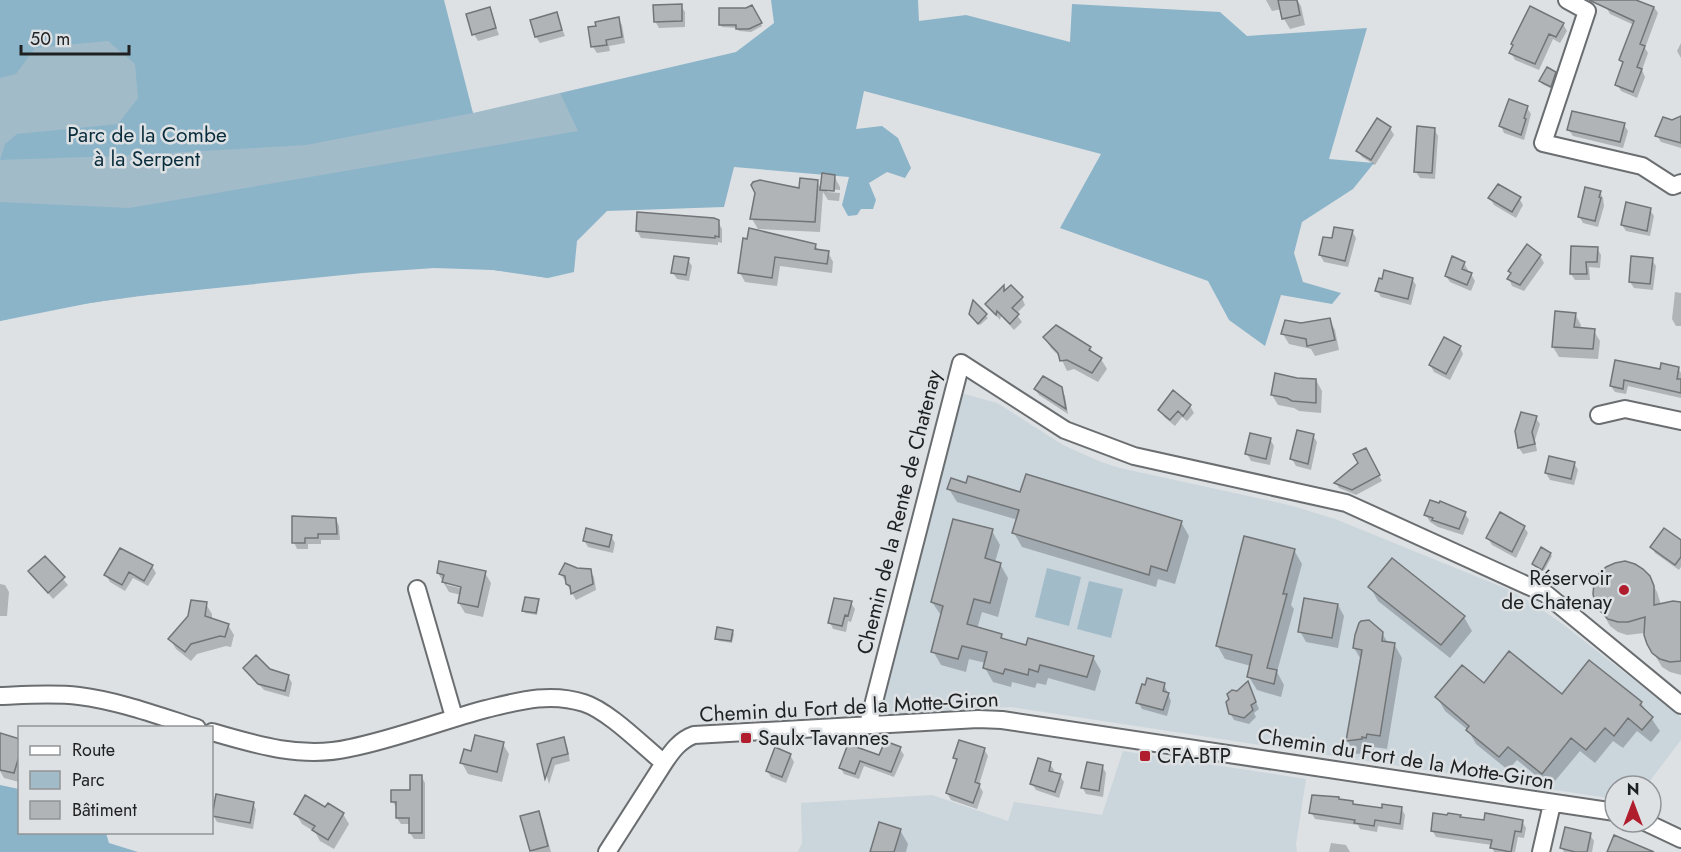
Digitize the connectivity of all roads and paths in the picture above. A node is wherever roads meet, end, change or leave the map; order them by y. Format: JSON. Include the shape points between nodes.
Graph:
{"nodes":[{"id":1,"x":1566,"y":0,"type":"edge"},
{"id":2,"x":1681,"y":183,"type":"edge"},
{"id":3,"x":1599,"y":415,"type":"dead end"},
{"id":4,"x":1681,"y":421,"type":"edge"},
{"id":5,"x":417,"y":589,"type":"dead end"},
{"id":6,"x":0,"y":696,"type":"edge"},
{"id":7,"x":1681,"y":705,"type":"edge"},
{"id":8,"x":454,"y":717,"type":"junction"},
{"id":9,"x":868,"y":725,"type":"junction"},
{"id":10,"x":190,"y":726,"type":"edge"},
{"id":11,"x":213,"y":732,"type":"edge"},
{"id":12,"x":664,"y":763,"type":"junction"},
{"id":13,"x":1552,"y":804,"type":"junction"},
{"id":14,"x":1603,"y":810,"type":"edge"},
{"id":15,"x":1663,"y":827,"type":"edge"},
{"id":16,"x":1678,"y":832,"type":"edge"},
{"id":17,"x":607,"y":852,"type":"edge"},
{"id":18,"x":1541,"y":852,"type":"edge"}],
"edges":[{"from":1,"to":2,"type":"street","via":[[1587,11],[1543,143],[1642,166],[1673,186]]},
{"from":3,"to":4,"type":"street","via":[[1625,409]]},
{"from":5,"to":8,"type":"street"},
{"from":6,"to":10,"type":"street","via":[[80,696]]},
{"from":7,"to":9,"type":"street","name":"Chemin de la Rente de Chatenay","via":[[1545,594],[1346,503],[1134,456],[1075,434],[961,363]]},
{"from":8,"to":11,"type":"street","via":[[350,748],[325,751],[262,746]]},
{"from":8,"to":12,"type":"street","via":[[528,698],[562,697],[604,713]]},
{"from":9,"to":12,"type":"street","name":"Chemin du Fort de la Motte-Giron","via":[[694,735],[686,738]]},
{"from":9,"to":13,"type":"street","name":"Chemin du Fort de la Motte-Giron","via":[[1002,720]]},
{"from":12,"to":17,"type":"street","name":"Chemin du Fort de la Motte-Giron"},
{"from":13,"to":14,"type":"street","name":"Chemin du Fort de la Motte-Giron"},
{"from":13,"to":18,"type":"street"},
{"from":15,"to":16,"type":"street"}]}
